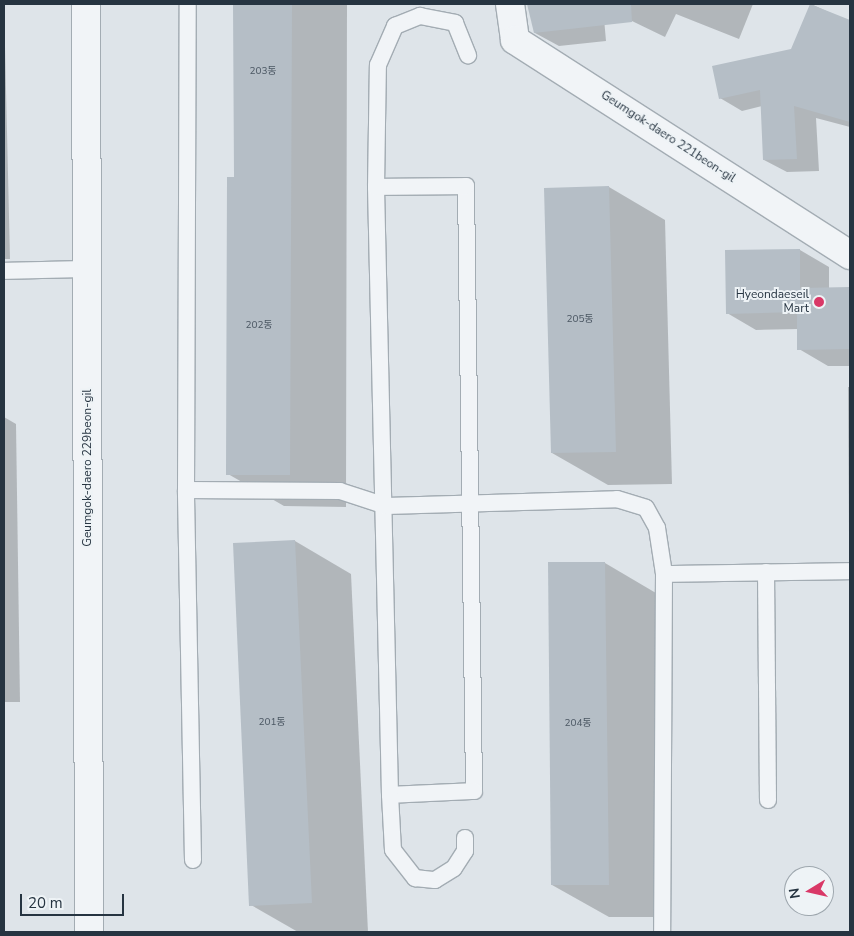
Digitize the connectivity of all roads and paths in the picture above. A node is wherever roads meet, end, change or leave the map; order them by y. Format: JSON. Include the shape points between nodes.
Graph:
{"nodes":[{"id":1,"x":86,"y":4,"type":"edge"},
{"id":2,"x":188,"y":4,"type":"edge"},
{"id":3,"x":510,"y":4,"type":"edge"},
{"id":4,"x":468,"y":56,"type":"dead end"},
{"id":5,"x":376,"y":187,"type":"junction"},
{"id":6,"x":850,"y":255,"type":"edge"},
{"id":7,"x":87,"y":269,"type":"junction"},
{"id":8,"x":4,"y":271,"type":"edge"},
{"id":9,"x":186,"y":490,"type":"junction"},
{"id":10,"x":469,"y":504,"type":"junction"},
{"id":11,"x":386,"y":506,"type":"junction"},
{"id":12,"x":850,"y":571,"type":"edge"},
{"id":13,"x":766,"y":572,"type":"junction"},
{"id":14,"x":664,"y":574,"type":"junction"},
{"id":15,"x":390,"y":795,"type":"junction"},
{"id":16,"x":768,"y":800,"type":"dead end"},
{"id":17,"x":465,"y":838,"type":"dead end"},
{"id":18,"x":193,"y":860,"type":"dead end"},
{"id":19,"x":89,"y":932,"type":"edge"},
{"id":20,"x":662,"y":932,"type":"edge"}],
"edges":[{"from":1,"to":7,"type":"street","name":"Geumgok-daero 229beon-gil"},
{"from":2,"to":9,"type":"lane"},
{"from":3,"to":6,"type":"street","name":"Geumgok-daero 221beon-gil","via":[[515,40]]},
{"from":4,"to":5,"type":"lane","via":[[455,23],[420,16],[395,26],[378,65]]},
{"from":5,"to":10,"type":"lane","via":[[466,186]]},
{"from":5,"to":11,"type":"lane"},
{"from":7,"to":8,"type":"lane"},
{"from":7,"to":19,"type":"street","name":"Geumgok-daero 229beon-gil"},
{"from":9,"to":11,"type":"lane","via":[[340,490]]},
{"from":9,"to":18,"type":"lane"},
{"from":10,"to":11,"type":"lane"},
{"from":10,"to":14,"type":"lane","via":[[617,500],[646,508],[657,528]]},
{"from":10,"to":15,"type":"lane","via":[[474,791]]},
{"from":11,"to":15,"type":"lane"},
{"from":12,"to":13,"type":"lane"},
{"from":13,"to":14,"type":"lane"},
{"from":13,"to":16,"type":"lane"},
{"from":14,"to":20,"type":"lane"},
{"from":15,"to":17,"type":"lane","via":[[393,850],[415,878],[435,880],[454,868],[465,851]]}]}
